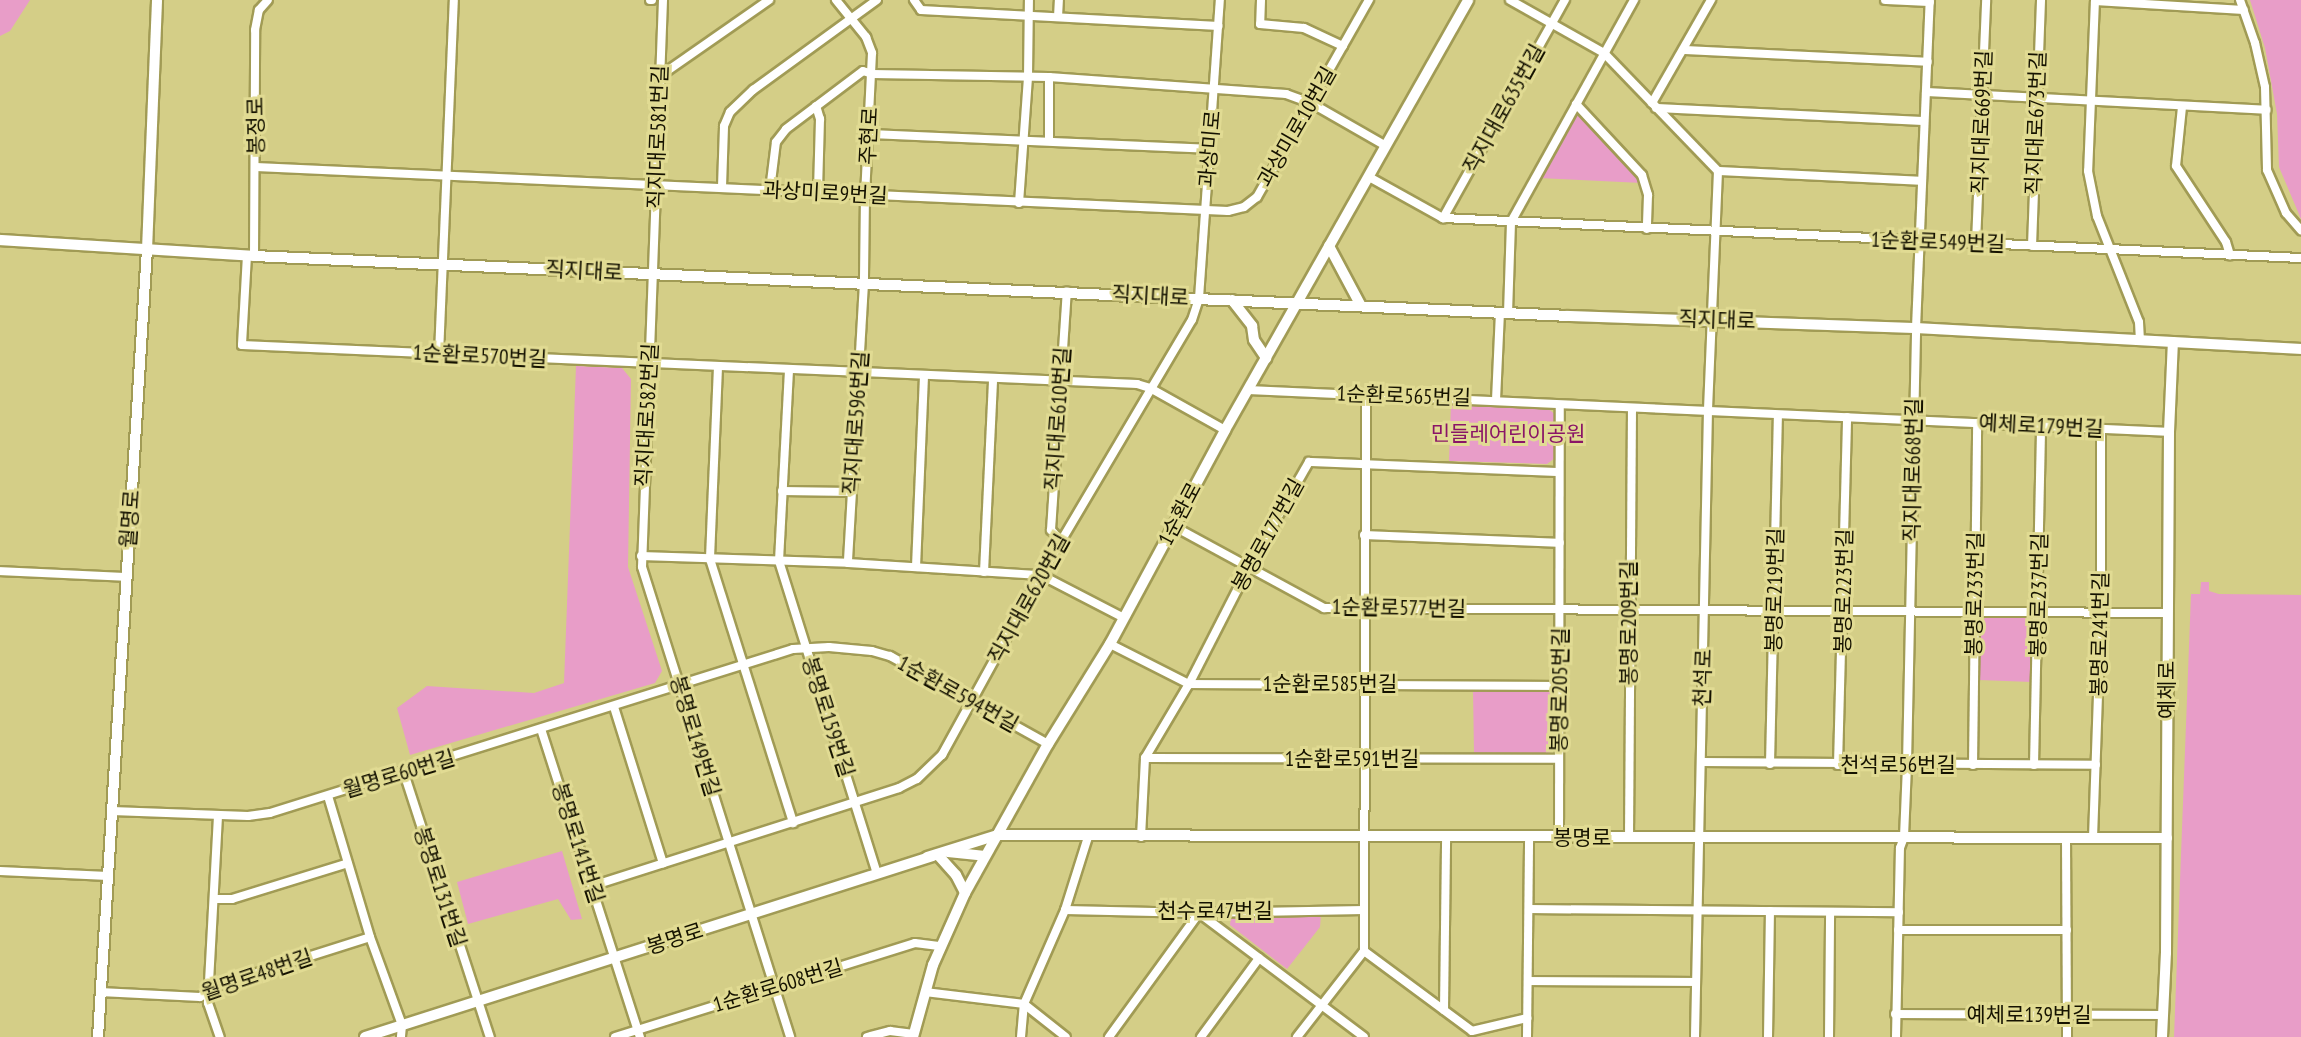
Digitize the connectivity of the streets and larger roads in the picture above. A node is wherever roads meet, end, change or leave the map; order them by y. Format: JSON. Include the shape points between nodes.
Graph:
{"nodes":[{"id":1,"x":157,"y":0,"type":"edge"},
{"id":2,"x":268,"y":0,"type":"edge"},
{"id":3,"x":454,"y":0,"type":"edge"},
{"id":4,"x":663,"y":0,"type":"edge"},
{"id":5,"x":769,"y":0,"type":"edge"},
{"id":6,"x":836,"y":0,"type":"edge"},
{"id":7,"x":877,"y":0,"type":"edge"},
{"id":8,"x":914,"y":0,"type":"edge"},
{"id":9,"x":1029,"y":0,"type":"edge"},
{"id":10,"x":1059,"y":0,"type":"edge"},
{"id":11,"x":1220,"y":0,"type":"edge"},
{"id":12,"x":1261,"y":0,"type":"edge"},
{"id":13,"x":1369,"y":0,"type":"edge"},
{"id":14,"x":1468,"y":0,"type":"edge"},
{"id":15,"x":1510,"y":0,"type":"edge"},
{"id":16,"x":1565,"y":0,"type":"edge"},
{"id":17,"x":1634,"y":0,"type":"edge"},
{"id":18,"x":1712,"y":0,"type":"edge"},
{"id":19,"x":1885,"y":0,"type":"edge"},
{"id":20,"x":1986,"y":0,"type":"edge"},
{"id":21,"x":2041,"y":0,"type":"edge"},
{"id":22,"x":2240,"y":0,"type":"edge"},
{"id":23,"x":1930,"y":1,"type":"edge"},
{"id":24,"x":2095,"y":1,"type":"edge"},
{"id":25,"x":2244,"y":10,"type":"junction"},
{"id":26,"x":1028,"y":15,"type":"junction"},
{"id":27,"x":1058,"y":18,"type":"junction"},
{"id":28,"x":851,"y":20,"type":"junction"},
{"id":29,"x":1552,"y":23,"type":"junction"},
{"id":30,"x":1219,"y":26,"type":"junction"},
{"id":31,"x":1343,"y":46,"type":"junction"},
{"id":32,"x":1684,"y":50,"type":"junction"},
{"id":33,"x":1604,"y":53,"type":"junction"},
{"id":34,"x":1927,"y":62,"type":"junction"},
{"id":35,"x":872,"y":74,"type":"junction"},
{"id":36,"x":660,"y":76,"type":"junction"},
{"id":37,"x":1028,"y":77,"type":"junction"},
{"id":38,"x":1049,"y":77,"type":"junction"},
{"id":39,"x":1215,"y":91,"type":"junction"},
{"id":40,"x":1926,"y":92,"type":"junction"},
{"id":41,"x":1983,"y":94,"type":"junction"},
{"id":42,"x":2036,"y":97,"type":"junction"},
{"id":43,"x":2091,"y":100,"type":"junction"},
{"id":44,"x":1311,"y":103,"type":"junction"},
{"id":45,"x":1576,"y":104,"type":"junction"},
{"id":46,"x":1654,"y":105,"type":"junction"},
{"id":47,"x":816,"y":107,"type":"junction"},
{"id":48,"x":2182,"y":107,"type":"junction"},
{"id":49,"x":2267,"y":110,"type":"junction"},
{"id":50,"x":1924,"y":121,"type":"junction"},
{"id":51,"x":869,"y":134,"type":"junction"},
{"id":52,"x":1022,"y":139,"type":"junction"},
{"id":53,"x":1049,"y":141,"type":"junction"},
{"id":54,"x":1386,"y":146,"type":"junction"},
{"id":55,"x":1209,"y":149,"type":"junction"},
{"id":56,"x":256,"y":167,"type":"junction"},
{"id":57,"x":1717,"y":171,"type":"junction"},
{"id":58,"x":446,"y":175,"type":"junction"},
{"id":59,"x":1369,"y":177,"type":"junction"},
{"id":60,"x":1921,"y":181,"type":"junction"},
{"id":61,"x":657,"y":184,"type":"junction"},
{"id":62,"x":722,"y":187,"type":"junction"},
{"id":63,"x":770,"y":190,"type":"junction"},
{"id":64,"x":818,"y":192,"type":"junction"},
{"id":65,"x":865,"y":195,"type":"junction"},
{"id":66,"x":1019,"y":203,"type":"junction"},
{"id":67,"x":1205,"y":212,"type":"junction"},
{"id":68,"x":1443,"y":218,"type":"junction"},
{"id":69,"x":1511,"y":222,"type":"junction"},
{"id":70,"x":1647,"y":229,"type":"junction"},
{"id":71,"x":2301,"y":230,"type":"edge"},
{"id":72,"x":1714,"y":232,"type":"junction"},
{"id":73,"x":0,"y":240,"type":"edge"},
{"id":74,"x":1919,"y":241,"type":"junction"},
{"id":75,"x":1976,"y":243,"type":"junction"},
{"id":76,"x":1329,"y":246,"type":"junction"},
{"id":77,"x":2032,"y":246,"type":"junction"},
{"id":78,"x":147,"y":250,"type":"junction"},
{"id":79,"x":2111,"y":251,"type":"junction"},
{"id":80,"x":250,"y":255,"type":"junction"},
{"id":81,"x":2230,"y":255,"type":"junction"},
{"id":82,"x":2301,"y":258,"type":"edge"},
{"id":83,"x":444,"y":264,"type":"junction"},
{"id":84,"x":654,"y":274,"type":"junction"},
{"id":85,"x":864,"y":283,"type":"junction"},
{"id":86,"x":1067,"y":292,"type":"junction"},
{"id":87,"x":1199,"y":298,"type":"junction"},
{"id":88,"x":1232,"y":300,"type":"junction"},
{"id":89,"x":1297,"y":303,"type":"junction"},
{"id":90,"x":1361,"y":306,"type":"junction"},
{"id":91,"x":1504,"y":313,"type":"junction"},
{"id":92,"x":1712,"y":319,"type":"junction"},
{"id":93,"x":1916,"y":328,"type":"junction"},
{"id":94,"x":2140,"y":341,"type":"junction"},
{"id":95,"x":2173,"y":342,"type":"junction"},
{"id":96,"x":242,"y":345,"type":"joint"},
{"id":97,"x":2301,"y":349,"type":"edge"},
{"id":98,"x":439,"y":354,"type":"junction"},
{"id":99,"x":1266,"y":358,"type":"junction"},
{"id":100,"x":650,"y":364,"type":"junction"},
{"id":101,"x":719,"y":367,"type":"junction"},
{"id":102,"x":789,"y":370,"type":"junction"},
{"id":103,"x":860,"y":373,"type":"junction"},
{"id":104,"x":924,"y":376,"type":"junction"},
{"id":105,"x":993,"y":378,"type":"junction"},
{"id":106,"x":1060,"y":381,"type":"junction"},
{"id":107,"x":1150,"y":388,"type":"junction"},
{"id":108,"x":1248,"y":390,"type":"junction"},
{"id":109,"x":1366,"y":395,"type":"junction"},
{"id":110,"x":1496,"y":400,"type":"junction"},
{"id":111,"x":1560,"y":406,"type":"junction"},
{"id":112,"x":1632,"y":408,"type":"junction"},
{"id":113,"x":1708,"y":410,"type":"junction"},
{"id":114,"x":1778,"y":415,"type":"junction"},
{"id":115,"x":1847,"y":417,"type":"junction"},
{"id":116,"x":1913,"y":420,"type":"junction"},
{"id":117,"x":1977,"y":424,"type":"junction"},
{"id":118,"x":2042,"y":425,"type":"junction"},
{"id":119,"x":2101,"y":429,"type":"junction"},
{"id":120,"x":1225,"y":430,"type":"junction"},
{"id":121,"x":2169,"y":432,"type":"junction"},
{"id":122,"x":1366,"y":464,"type":"junction"},
{"id":123,"x":1559,"y":472,"type":"junction"},
{"id":124,"x":782,"y":491,"type":"junction"},
{"id":125,"x":852,"y":492,"type":"junction"},
{"id":126,"x":1173,"y":526,"type":"junction"},
{"id":127,"x":1364,"y":535,"type":"junction"},
{"id":128,"x":1061,"y":541,"type":"junction"},
{"id":129,"x":1559,"y":543,"type":"junction"},
{"id":130,"x":641,"y":556,"type":"junction"},
{"id":131,"x":710,"y":559,"type":"junction"},
{"id":132,"x":779,"y":561,"type":"junction"},
{"id":133,"x":848,"y":563,"type":"junction"},
{"id":134,"x":916,"y":568,"type":"junction"},
{"id":135,"x":1249,"y":568,"type":"junction"},
{"id":136,"x":0,"y":571,"type":"edge"},
{"id":137,"x":984,"y":572,"type":"junction"},
{"id":138,"x":1041,"y":575,"type":"junction"},
{"id":139,"x":126,"y":577,"type":"junction"},
{"id":140,"x":1364,"y":609,"type":"junction"},
{"id":141,"x":1561,"y":611,"type":"junction"},
{"id":142,"x":1629,"y":611,"type":"junction"},
{"id":143,"x":1705,"y":611,"type":"junction"},
{"id":144,"x":1775,"y":611,"type":"junction"},
{"id":145,"x":1844,"y":611,"type":"junction"},
{"id":146,"x":1911,"y":612,"type":"junction"},
{"id":147,"x":1975,"y":612,"type":"junction"},
{"id":148,"x":2040,"y":612,"type":"junction"},
{"id":149,"x":2101,"y":612,"type":"junction"},
{"id":150,"x":2167,"y":613,"type":"junction"},
{"id":151,"x":1124,"y":618,"type":"junction"},
{"id":152,"x":1110,"y":644,"type":"junction"},
{"id":153,"x":806,"y":649,"type":"junction"},
{"id":154,"x":742,"y":666,"type":"junction"},
{"id":155,"x":1189,"y":684,"type":"junction"},
{"id":156,"x":1363,"y":684,"type":"junction"},
{"id":157,"x":679,"y":686,"type":"junction"},
{"id":158,"x":1559,"y":686,"type":"junction"},
{"id":159,"x":973,"y":701,"type":"junction"},
{"id":160,"x":614,"y":706,"type":"junction"},
{"id":161,"x":541,"y":729,"type":"junction"},
{"id":162,"x":1048,"y":744,"type":"junction"},
{"id":163,"x":1145,"y":758,"type":"junction"},
{"id":164,"x":1363,"y":759,"type":"junction"},
{"id":165,"x":1559,"y":759,"type":"junction"},
{"id":166,"x":1701,"y":762,"type":"junction"},
{"id":167,"x":1770,"y":764,"type":"junction"},
{"id":168,"x":1907,"y":764,"type":"junction"},
{"id":169,"x":1838,"y":765,"type":"junction"},
{"id":170,"x":1973,"y":765,"type":"junction"},
{"id":171,"x":2034,"y":765,"type":"junction"},
{"id":172,"x":2096,"y":765,"type":"junction"},
{"id":173,"x":404,"y":773,"type":"junction"},
{"id":174,"x":328,"y":796,"type":"junction"},
{"id":175,"x":856,"y":804,"type":"junction"},
{"id":176,"x":112,"y":811,"type":"junction"},
{"id":177,"x":218,"y":816,"type":"junction"},
{"id":178,"x":793,"y":823,"type":"junction"},
{"id":179,"x":997,"y":835,"type":"junction"},
{"id":180,"x":1088,"y":836,"type":"junction"},
{"id":181,"x":1363,"y":836,"type":"junction"},
{"id":182,"x":1904,"y":836,"type":"junction"},
{"id":183,"x":1141,"y":837,"type":"junction"},
{"id":184,"x":1446,"y":838,"type":"junction"},
{"id":185,"x":1529,"y":838,"type":"junction"},
{"id":186,"x":1559,"y":838,"type":"junction"},
{"id":187,"x":1629,"y":838,"type":"junction"},
{"id":188,"x":1699,"y":838,"type":"junction"},
{"id":189,"x":2066,"y":838,"type":"junction"},
{"id":190,"x":2094,"y":838,"type":"junction"},
{"id":191,"x":2166,"y":838,"type":"junction"},
{"id":192,"x":728,"y":843,"type":"junction"},
{"id":193,"x":938,"y":855,"type":"junction"},
{"id":194,"x":985,"y":856,"type":"junction"},
{"id":195,"x":927,"y":857,"type":"junction"},
{"id":196,"x":348,"y":863,"type":"junction"},
{"id":197,"x":663,"y":863,"type":"junction"},
{"id":198,"x":0,"y":871,"type":"edge"},
{"id":199,"x":877,"y":873,"type":"junction"},
{"id":200,"x":108,"y":876,"type":"junction"},
{"id":201,"x":592,"y":886,"type":"junction"},
{"id":202,"x":965,"y":893,"type":"junction"},
{"id":203,"x":215,"y":899,"type":"junction"},
{"id":204,"x":1529,"y":909,"type":"junction"},
{"id":205,"x":1065,"y":910,"type":"junction"},
{"id":206,"x":1364,"y":910,"type":"junction"},
{"id":207,"x":1698,"y":911,"type":"junction"},
{"id":208,"x":1770,"y":911,"type":"junction"},
{"id":209,"x":1830,"y":912,"type":"junction"},
{"id":210,"x":1899,"y":912,"type":"junction"},
{"id":211,"x":1199,"y":913,"type":"junction"},
{"id":212,"x":752,"y":914,"type":"junction"},
{"id":213,"x":1898,"y":930,"type":"junction"},
{"id":214,"x":2067,"y":930,"type":"junction"},
{"id":215,"x":370,"y":937,"type":"junction"},
{"id":216,"x":941,"y":946,"type":"junction"},
{"id":217,"x":1364,"y":951,"type":"junction"},
{"id":218,"x":615,"y":958,"type":"junction"},
{"id":219,"x":1259,"y":958,"type":"junction"},
{"id":220,"x":1528,"y":981,"type":"junction"},
{"id":221,"x":1696,"y":982,"type":"junction"},
{"id":222,"x":774,"y":987,"type":"junction"},
{"id":223,"x":210,"y":990,"type":"junction"},
{"id":224,"x":100,"y":992,"type":"junction"},
{"id":225,"x":925,"y":992,"type":"junction"},
{"id":226,"x":478,"y":1001,"type":"junction"},
{"id":227,"x":1024,"y":1004,"type":"junction"},
{"id":228,"x":1321,"y":1004,"type":"junction"},
{"id":229,"x":1444,"y":1010,"type":"junction"},
{"id":230,"x":1895,"y":1014,"type":"junction"},
{"id":231,"x":2067,"y":1015,"type":"junction"},
{"id":232,"x":2163,"y":1015,"type":"junction"},
{"id":233,"x":1527,"y":1017,"type":"junction"},
{"id":234,"x":402,"y":1025,"type":"junction"},
{"id":235,"x":639,"y":1033,"type":"edge"},
{"id":236,"x":913,"y":1035,"type":"edge"},
{"id":237,"x":97,"y":1037,"type":"edge"},
{"id":238,"x":220,"y":1037,"type":"edge"},
{"id":239,"x":365,"y":1037,"type":"edge"},
{"id":240,"x":401,"y":1037,"type":"edge"},
{"id":241,"x":490,"y":1037,"type":"edge"},
{"id":242,"x":615,"y":1037,"type":"edge"},
{"id":243,"x":790,"y":1037,"type":"edge"},
{"id":244,"x":867,"y":1037,"type":"edge"},
{"id":245,"x":1021,"y":1037,"type":"edge"},
{"id":246,"x":1066,"y":1037,"type":"edge"},
{"id":247,"x":1109,"y":1037,"type":"edge"},
{"id":248,"x":1200,"y":1037,"type":"edge"},
{"id":249,"x":1297,"y":1037,"type":"edge"},
{"id":250,"x":1364,"y":1037,"type":"edge"},
{"id":251,"x":1527,"y":1037,"type":"edge"},
{"id":252,"x":1695,"y":1037,"type":"edge"},
{"id":253,"x":1768,"y":1037,"type":"edge"},
{"id":254,"x":1829,"y":1037,"type":"edge"},
{"id":255,"x":1896,"y":1037,"type":"edge"},
{"id":256,"x":2067,"y":1037,"type":"edge"},
{"id":257,"x":2162,"y":1037,"type":"edge"}],
"edges":[{"from":1,"to":78,"type":"street","name":"월명로"},
{"from":2,"to":56,"type":"street","name":"봉정로","via":[[254,30]]},
{"from":3,"to":58,"type":"street"},
{"from":4,"to":36,"type":"street","name":"직지대로581번길"},
{"from":5,"to":36,"type":"street"},
{"from":6,"to":28,"type":"street","name":"주현로"},
{"from":7,"to":28,"type":"street"},
{"from":8,"to":26,"type":"street","via":[[921,10]]},
{"from":9,"to":26,"type":"street"},
{"from":10,"to":27,"type":"street"},
{"from":11,"to":30,"type":"street","name":"과상미로"},
{"from":12,"to":31,"type":"street","name":"과상미로10번길","via":[[1260,24],[1304,28]]},
{"from":13,"to":31,"type":"street","name":"과상미로10번길"},
{"from":14,"to":54,"type":"street","name":"1순환로"},
{"from":15,"to":29,"type":"street"},
{"from":16,"to":29,"type":"street","name":"직지대로635번길"},
{"from":17,"to":33,"type":"street"},
{"from":18,"to":32,"type":"street"},
{"from":19,"to":23,"type":"street"},
{"from":20,"to":41,"type":"street","name":"직지대로669번길"},
{"from":21,"to":42,"type":"street","name":"직지대로673번길"},
{"from":22,"to":25,"type":"street"},
{"from":23,"to":34,"type":"street","name":"직지대로668번길"},
{"from":24,"to":25,"type":"street"},
{"from":24,"to":43,"type":"street"},
{"from":25,"to":49,"type":"street"},
{"from":26,"to":27,"type":"street"},
{"from":26,"to":37,"type":"street"},
{"from":27,"to":30,"type":"street"},
{"from":28,"to":35,"type":"street","name":"주현로","via":[[866,37]]},
{"from":28,"to":62,"type":"street","via":[[753,90],[730,112],[724,126]]},
{"from":29,"to":33,"type":"street"},
{"from":29,"to":68,"type":"street","name":"직지대로635번길"},
{"from":30,"to":39,"type":"street","name":"과상미로"},
{"from":31,"to":44,"type":"street","name":"과상미로10번길"},
{"from":32,"to":34,"type":"street"},
{"from":32,"to":46,"type":"street"},
{"from":33,"to":45,"type":"street"},
{"from":33,"to":46,"type":"street"},
{"from":34,"to":40,"type":"street","name":"직지대로668번길"},
{"from":35,"to":37,"type":"street"},
{"from":35,"to":47,"type":"street","via":[[863,71]]},
{"from":35,"to":51,"type":"street","name":"주현로"},
{"from":36,"to":61,"type":"street","name":"직지대로581번길"},
{"from":37,"to":38,"type":"street"},
{"from":37,"to":52,"type":"street"},
{"from":38,"to":39,"type":"street"},
{"from":38,"to":53,"type":"street"},
{"from":39,"to":44,"type":"street","via":[[1286,94]]},
{"from":39,"to":55,"type":"street","name":"과상미로"},
{"from":40,"to":41,"type":"street"},
{"from":40,"to":50,"type":"street","name":"직지대로668번길"},
{"from":41,"to":42,"type":"street"},
{"from":41,"to":75,"type":"street","name":"직지대로669번길"},
{"from":42,"to":43,"type":"street"},
{"from":42,"to":77,"type":"street","name":"직지대로673번길"},
{"from":43,"to":48,"type":"street"},
{"from":43,"to":79,"type":"street","via":[[2088,171],[2097,216]]},
{"from":44,"to":54,"type":"street"},
{"from":44,"to":67,"type":"street","name":"과상미로10번길","via":[[1256,197],[1244,207]]},
{"from":45,"to":69,"type":"street"},
{"from":45,"to":70,"type":"street","via":[[1647,185]]},
{"from":46,"to":50,"type":"street"},
{"from":46,"to":57,"type":"street"},
{"from":47,"to":63,"type":"street","via":[[775,142]]},
{"from":47,"to":64,"type":"street","via":[[820,119]]},
{"from":48,"to":49,"type":"street"},
{"from":48,"to":81,"type":"street","via":[[2176,166]]},
{"from":49,"to":71,"type":"street","via":[[2267,170],[2286,213]]},
{"from":50,"to":60,"type":"street","name":"직지대로668번길"},
{"from":51,"to":52,"type":"street"},
{"from":51,"to":65,"type":"street","name":"주현로"},
{"from":52,"to":53,"type":"street"},
{"from":52,"to":66,"type":"street"},
{"from":53,"to":55,"type":"street"},
{"from":54,"to":59,"type":"street","name":"1순환로"},
{"from":55,"to":67,"type":"street","name":"과상미로"},
{"from":56,"to":58,"type":"street","name":"과상미로9번길"},
{"from":56,"to":80,"type":"street","name":"봉정로"},
{"from":57,"to":60,"type":"street"},
{"from":57,"to":72,"type":"street","name":"천석로"},
{"from":58,"to":61,"type":"street","name":"과상미로9번길"},
{"from":58,"to":83,"type":"street"},
{"from":59,"to":68,"type":"street","name":"1순환로549번길"},
{"from":59,"to":76,"type":"street","name":"1순환로"},
{"from":60,"to":74,"type":"street","name":"직지대로668번길"},
{"from":61,"to":62,"type":"street","name":"과상미로9번길"},
{"from":61,"to":84,"type":"street","name":"직지대로581번길"},
{"from":62,"to":63,"type":"street","name":"과상미로9번길"},
{"from":63,"to":64,"type":"street","name":"과상미로9번길"},
{"from":64,"to":65,"type":"street","name":"과상미로9번길"},
{"from":65,"to":66,"type":"street","name":"과상미로9번길"},
{"from":65,"to":85,"type":"street","name":"주현로"},
{"from":66,"to":67,"type":"street","name":"과상미로9번길"},
{"from":67,"to":87,"type":"street","name":"과상미로"},
{"from":68,"to":69,"type":"street","name":"1순환로549번길"},
{"from":69,"to":70,"type":"street","name":"1순환로549번길"},
{"from":69,"to":91,"type":"street"},
{"from":70,"to":72,"type":"street","name":"1순환로549번길"},
{"from":72,"to":74,"type":"street","name":"1순환로549번길"},
{"from":72,"to":92,"type":"street","name":"천석로"},
{"from":73,"to":78,"type":"street","name":"직지대로"},
{"from":74,"to":75,"type":"street","name":"1순환로549번길"},
{"from":74,"to":93,"type":"street","name":"직지대로668번길"},
{"from":75,"to":77,"type":"street","name":"1순환로549번길"},
{"from":76,"to":89,"type":"street","name":"1순환로"},
{"from":76,"to":90,"type":"street"},
{"from":77,"to":79,"type":"street","name":"1순환로549번길"},
{"from":78,"to":80,"type":"street","name":"직지대로"},
{"from":78,"to":139,"type":"street","name":"월명로"},
{"from":79,"to":81,"type":"street","name":"1순환로549번길"},
{"from":79,"to":94,"type":"street","via":[[2139,322]]},
{"from":80,"to":83,"type":"street","name":"직지대로"},
{"from":80,"to":96,"type":"street","name":"봉정로"},
{"from":81,"to":82,"type":"street","name":"1순환로549번길"},
{"from":83,"to":84,"type":"street","name":"직지대로"},
{"from":83,"to":98,"type":"street"},
{"from":84,"to":85,"type":"street","name":"직지대로"},
{"from":84,"to":100,"type":"street","name":"직지대로582번길"},
{"from":85,"to":86,"type":"street","name":"직지대로"},
{"from":85,"to":103,"type":"street","name":"직지대로596번길"},
{"from":86,"to":87,"type":"street","name":"직지대로"},
{"from":86,"to":106,"type":"street","name":"직지대로610번길"},
{"from":87,"to":88,"type":"street","name":"직지대로"},
{"from":87,"to":107,"type":"street","name":"직지대로620번길","via":[[1192,320]]},
{"from":88,"to":89,"type":"street","name":"직지대로"},
{"from":88,"to":99,"type":"street","via":[[1252,326],[1254,340]]},
{"from":89,"to":90,"type":"street","name":"직지대로"},
{"from":89,"to":99,"type":"street","name":"1순환로"},
{"from":90,"to":91,"type":"street","name":"직지대로"},
{"from":91,"to":92,"type":"street","name":"직지대로"},
{"from":91,"to":110,"type":"street"},
{"from":92,"to":93,"type":"street","name":"직지대로"},
{"from":92,"to":113,"type":"street","name":"천석로"},
{"from":93,"to":94,"type":"street","name":"직지대로"},
{"from":93,"to":116,"type":"street","name":"직지대로668번길"},
{"from":94,"to":95,"type":"street","name":"직지대로"},
{"from":95,"to":97,"type":"street","name":"직지대로"},
{"from":95,"to":121,"type":"street","name":"예체로"},
{"from":96,"to":98,"type":"street","name":"1순환로570번길"},
{"from":98,"to":100,"type":"street","name":"1순환로570번길"},
{"from":99,"to":108,"type":"street","name":"1순환로"},
{"from":100,"to":101,"type":"street","name":"1순환로570번길"},
{"from":100,"to":130,"type":"street","name":"직지대로582번길"},
{"from":101,"to":102,"type":"street","name":"1순환로570번길"},
{"from":101,"to":131,"type":"street"},
{"from":102,"to":103,"type":"street","name":"1순환로570번길"},
{"from":102,"to":124,"type":"street"},
{"from":103,"to":104,"type":"street","name":"1순환로570번길"},
{"from":103,"to":125,"type":"street","name":"직지대로596번길"},
{"from":104,"to":105,"type":"street","name":"1순환로570번길"},
{"from":104,"to":134,"type":"street"},
{"from":105,"to":106,"type":"street","name":"1순환로570번길"},
{"from":105,"to":137,"type":"street"},
{"from":106,"to":107,"type":"street","name":"1순환로570번길"},
{"from":106,"to":128,"type":"street","name":"직지대로610번길","via":[[1052,530]]},
{"from":107,"to":120,"type":"street","name":"1순환로570번길"},
{"from":107,"to":128,"type":"street","name":"직지대로620번길"},
{"from":108,"to":109,"type":"street","name":"1순환로565번길"},
{"from":108,"to":120,"type":"street","name":"1순환로"},
{"from":109,"to":110,"type":"street","name":"1순환로565번길"},
{"from":109,"to":122,"type":"street"},
{"from":110,"to":111,"type":"street","name":"1순환로565번길"},
{"from":111,"to":112,"type":"street","name":"1순환로565번길"},
{"from":111,"to":123,"type":"street","name":"봉명로205번길"},
{"from":112,"to":113,"type":"street","name":"1순환로565번길"},
{"from":112,"to":142,"type":"street","name":"봉명로209번길"},
{"from":113,"to":114,"type":"street","name":"예체로179번길"},
{"from":113,"to":143,"type":"street","name":"천석로"},
{"from":114,"to":115,"type":"street","name":"예체로179번길"},
{"from":114,"to":144,"type":"street","name":"봉명로219번길"},
{"from":115,"to":116,"type":"street","name":"예체로179번길"},
{"from":115,"to":145,"type":"street","name":"봉명로223번길"},
{"from":116,"to":117,"type":"street","name":"예체로179번길"},
{"from":116,"to":146,"type":"street","name":"직지대로668번길"},
{"from":117,"to":118,"type":"street","name":"예체로179번길"},
{"from":117,"to":147,"type":"street","name":"봉명로233번길"},
{"from":118,"to":119,"type":"street","name":"예체로179번길"},
{"from":118,"to":148,"type":"street","name":"봉명로237번길"},
{"from":119,"to":121,"type":"street","name":"예체로179번길"},
{"from":119,"to":149,"type":"street","name":"봉명로241번길"},
{"from":120,"to":126,"type":"street","name":"1순환로"},
{"from":121,"to":150,"type":"street","name":"예체로"},
{"from":122,"to":123,"type":"street","name":"봉명로177번길"},
{"from":122,"to":127,"type":"street"},
{"from":122,"to":135,"type":"street","name":"봉명로177번길","via":[[1309,462]]},
{"from":123,"to":129,"type":"street","name":"봉명로205번길"},
{"from":124,"to":125,"type":"street"},
{"from":124,"to":132,"type":"street","name":"봉명로159번길"},
{"from":125,"to":133,"type":"street","name":"직지대로596번길"},
{"from":126,"to":135,"type":"street","name":"1순환로577번길"},
{"from":126,"to":151,"type":"street","name":"1순환로"},
{"from":127,"to":129,"type":"street"},
{"from":127,"to":140,"type":"street"},
{"from":128,"to":138,"type":"street","name":"직지대로620번길"},
{"from":129,"to":141,"type":"street","name":"봉명로205번길"},
{"from":130,"to":131,"type":"street"},
{"from":130,"to":157,"type":"street","name":"봉명로149번길"},
{"from":131,"to":132,"type":"street"},
{"from":131,"to":154,"type":"street"},
{"from":132,"to":133,"type":"street"},
{"from":132,"to":153,"type":"street","name":"봉명로159번길"},
{"from":133,"to":134,"type":"street"},
{"from":134,"to":137,"type":"street"},
{"from":135,"to":140,"type":"street","name":"1순환로577번길","via":[[1324,608]]},
{"from":135,"to":155,"type":"street","name":"봉명로177번길"},
{"from":136,"to":139,"type":"street"},
{"from":137,"to":138,"type":"street"},
{"from":138,"to":151,"type":"street"},
{"from":138,"to":159,"type":"street","name":"직지대로620번길"},
{"from":139,"to":176,"type":"street","name":"월명로"},
{"from":140,"to":141,"type":"street","name":"1순환로577번길"},
{"from":140,"to":156,"type":"street"},
{"from":141,"to":142,"type":"street","name":"1순환로577번길"},
{"from":141,"to":158,"type":"street","name":"봉명로205번길"},
{"from":142,"to":143,"type":"street","name":"1순환로577번길"},
{"from":142,"to":187,"type":"street","name":"봉명로209번길"},
{"from":143,"to":144,"type":"street","name":"1순환로577번길"},
{"from":143,"to":166,"type":"street","name":"천석로"},
{"from":144,"to":145,"type":"street","name":"1순환로577번길"},
{"from":144,"to":167,"type":"street","name":"봉명로219번길"},
{"from":145,"to":146,"type":"street","name":"1순환로577번길"},
{"from":145,"to":169,"type":"street","name":"봉명로223번길"},
{"from":146,"to":147,"type":"street","name":"1순환로577번길"},
{"from":146,"to":168,"type":"street","name":"직지대로668번길"},
{"from":147,"to":148,"type":"street","name":"1순환로577번길"},
{"from":147,"to":170,"type":"street","name":"봉명로233번길"},
{"from":148,"to":149,"type":"street","name":"1순환로577번길"},
{"from":148,"to":171,"type":"street","name":"봉명로237번길"},
{"from":149,"to":150,"type":"street","name":"1순환로577번길"},
{"from":149,"to":172,"type":"street","name":"봉명로241번길"},
{"from":150,"to":191,"type":"street","name":"예체로"},
{"from":151,"to":152,"type":"street","name":"1순환로"},
{"from":152,"to":155,"type":"street","name":"1순환로585번길"},
{"from":152,"to":162,"type":"street","name":"1순환로"},
{"from":153,"to":154,"type":"street","name":"1순환로594번길"},
{"from":153,"to":159,"type":"street","name":"1순환로594번길","via":[[881,653]]},
{"from":153,"to":175,"type":"street","name":"봉명로159번길"},
{"from":154,"to":157,"type":"street","name":"1순환로594번길"},
{"from":154,"to":178,"type":"street"},
{"from":155,"to":156,"type":"street","name":"1순환로585번길"},
{"from":155,"to":163,"type":"street","name":"봉명로177번길"},
{"from":156,"to":158,"type":"street","name":"1순환로585번길"},
{"from":156,"to":164,"type":"street"},
{"from":157,"to":160,"type":"street","name":"월명로60번길"},
{"from":157,"to":192,"type":"street","name":"봉명로149번길"},
{"from":158,"to":165,"type":"street","name":"봉명로205번길"},
{"from":159,"to":162,"type":"street","name":"1순환로594번길"},
{"from":159,"to":175,"type":"street","name":"직지대로620번길","via":[[930,769],[900,788]]},
{"from":160,"to":161,"type":"street","name":"월명로60번길"},
{"from":160,"to":197,"type":"street"},
{"from":161,"to":173,"type":"street","name":"월명로60번길"},
{"from":161,"to":201,"type":"street","name":"봉명로141번길"},
{"from":162,"to":179,"type":"street","name":"1순환로"},
{"from":163,"to":164,"type":"street","name":"1순환로591번길"},
{"from":163,"to":183,"type":"street","name":"봉명로177번길"},
{"from":164,"to":165,"type":"street","name":"1순환로591번길"},
{"from":164,"to":181,"type":"street"},
{"from":165,"to":186,"type":"street","name":"봉명로205번길"},
{"from":166,"to":167,"type":"street","name":"천석로56번길"},
{"from":166,"to":188,"type":"street","name":"천석로"},
{"from":167,"to":169,"type":"street","name":"천석로56번길"},
{"from":168,"to":169,"type":"street","name":"천석로56번길"},
{"from":168,"to":170,"type":"street","name":"천석로56번길"},
{"from":168,"to":182,"type":"street","name":"직지대로668번길"},
{"from":170,"to":171,"type":"street","name":"천석로56번길"},
{"from":171,"to":172,"type":"street","name":"천석로56번길"},
{"from":172,"to":190,"type":"street","name":"봉명로241번길"},
{"from":173,"to":174,"type":"street","name":"월명로60번길"},
{"from":173,"to":226,"type":"street","name":"봉명로131번길"},
{"from":174,"to":177,"type":"street","name":"월명로60번길","via":[[270,813]]},
{"from":174,"to":196,"type":"street"},
{"from":175,"to":178,"type":"street","name":"직지대로620번길"},
{"from":175,"to":199,"type":"street","name":"봉명로159번길"},
{"from":176,"to":177,"type":"street","name":"월명로60번길"},
{"from":176,"to":200,"type":"street","name":"월명로"},
{"from":177,"to":203,"type":"street"},
{"from":178,"to":192,"type":"street","name":"직지대로620번길"},
{"from":179,"to":180,"type":"street","name":"봉명로"},
{"from":179,"to":194,"type":"street","name":"1순환로"},
{"from":179,"to":195,"type":"street","name":"봉명로"},
{"from":180,"to":183,"type":"street","name":"봉명로"},
{"from":180,"to":205,"type":"street"},
{"from":181,"to":183,"type":"street","name":"봉명로"},
{"from":181,"to":184,"type":"street","name":"봉명로"},
{"from":181,"to":206,"type":"street"},
{"from":182,"to":188,"type":"street","name":"봉명로"},
{"from":182,"to":189,"type":"street","name":"봉명로"},
{"from":182,"to":210,"type":"street","name":"직지대로668번길"},
{"from":184,"to":185,"type":"street","name":"봉명로"},
{"from":184,"to":229,"type":"street"},
{"from":185,"to":186,"type":"street","name":"봉명로"},
{"from":185,"to":204,"type":"street"},
{"from":186,"to":187,"type":"street","name":"봉명로"},
{"from":187,"to":188,"type":"street","name":"봉명로"},
{"from":188,"to":207,"type":"street","name":"천석로"},
{"from":189,"to":190,"type":"street","name":"봉명로"},
{"from":189,"to":214,"type":"street"},
{"from":190,"to":191,"type":"street","name":"봉명로"},
{"from":191,"to":232,"type":"street","name":"예체로"},
{"from":192,"to":197,"type":"street","name":"직지대로620번길"},
{"from":192,"to":212,"type":"street","name":"봉명로149번길"},
{"from":193,"to":194,"type":"street","name":"봉명로"},
{"from":193,"to":195,"type":"street","name":"봉명로"},
{"from":193,"to":202,"type":"street"},
{"from":194,"to":202,"type":"street","name":"1순환로"},
{"from":195,"to":199,"type":"street","name":"봉명로"},
{"from":196,"to":203,"type":"street","via":[[232,899]]},
{"from":196,"to":215,"type":"street"},
{"from":197,"to":201,"type":"street","name":"직지대로620번길"},
{"from":198,"to":200,"type":"street"},
{"from":199,"to":212,"type":"street","name":"봉명로"},
{"from":200,"to":224,"type":"street","name":"월명로"},
{"from":201,"to":218,"type":"street","name":"봉명로141번길"},
{"from":202,"to":216,"type":"street","name":"1순환로"},
{"from":203,"to":223,"type":"street"},
{"from":204,"to":207,"type":"street"},
{"from":204,"to":220,"type":"street"},
{"from":205,"to":211,"type":"street","name":"천수로47번길"},
{"from":205,"to":227,"type":"street"},
{"from":206,"to":211,"type":"street","name":"천수로47번길"},
{"from":206,"to":217,"type":"street"},
{"from":207,"to":208,"type":"street"},
{"from":207,"to":221,"type":"street","name":"천석로"},
{"from":208,"to":209,"type":"street"},
{"from":208,"to":253,"type":"street"},
{"from":209,"to":210,"type":"street"},
{"from":209,"to":254,"type":"street"},
{"from":210,"to":213,"type":"street","name":"직지대로668번길"},
{"from":211,"to":219,"type":"street"},
{"from":211,"to":247,"type":"street"},
{"from":212,"to":218,"type":"street","name":"봉명로"},
{"from":212,"to":222,"type":"street","name":"봉명로149번길"},
{"from":213,"to":214,"type":"street"},
{"from":213,"to":230,"type":"street","name":"직지대로668번길"},
{"from":214,"to":231,"type":"street"},
{"from":215,"to":223,"type":"street","name":"월명로48번길"},
{"from":215,"to":234,"type":"street"},
{"from":216,"to":222,"type":"street","name":"1순환로608번길","via":[[915,943]]},
{"from":216,"to":225,"type":"street","name":"1순환로"},
{"from":217,"to":228,"type":"street"},
{"from":217,"to":229,"type":"street"},
{"from":218,"to":226,"type":"street","name":"봉명로"},
{"from":218,"to":235,"type":"street","name":"봉명로141번길"},
{"from":219,"to":228,"type":"street"},
{"from":219,"to":248,"type":"street"},
{"from":220,"to":221,"type":"street"},
{"from":220,"to":233,"type":"street"},
{"from":221,"to":252,"type":"street","name":"천석로"},
{"from":222,"to":235,"type":"street","name":"1순환로608번길"},
{"from":222,"to":243,"type":"street","name":"봉명로149번길"},
{"from":223,"to":224,"type":"street","name":"월명로48번길","via":[[200,998]]},
{"from":223,"to":238,"type":"street","via":[[208,1003]]},
{"from":224,"to":237,"type":"street","name":"월명로"},
{"from":225,"to":227,"type":"street"},
{"from":225,"to":236,"type":"street","name":"1순환로"},
{"from":226,"to":234,"type":"street","name":"봉명로"},
{"from":226,"to":241,"type":"street","name":"봉명로131번길"},
{"from":227,"to":245,"type":"street"},
{"from":227,"to":246,"type":"street"},
{"from":228,"to":249,"type":"street"},
{"from":228,"to":250,"type":"street"},
{"from":229,"to":233,"type":"street","via":[[1472,1031]]},
{"from":230,"to":231,"type":"street","name":"예체로139번길"},
{"from":230,"to":255,"type":"street","name":"직지대로668번길"},
{"from":231,"to":232,"type":"street","name":"예체로139번길"},
{"from":231,"to":256,"type":"street"},
{"from":232,"to":257,"type":"street","name":"예체로"},
{"from":233,"to":251,"type":"street"},
{"from":234,"to":239,"type":"street","name":"봉명로"},
{"from":234,"to":240,"type":"street"},
{"from":235,"to":242,"type":"street","name":"1순환로608번길"},
{"from":236,"to":244,"type":"street","via":[[890,1031]]}]}
